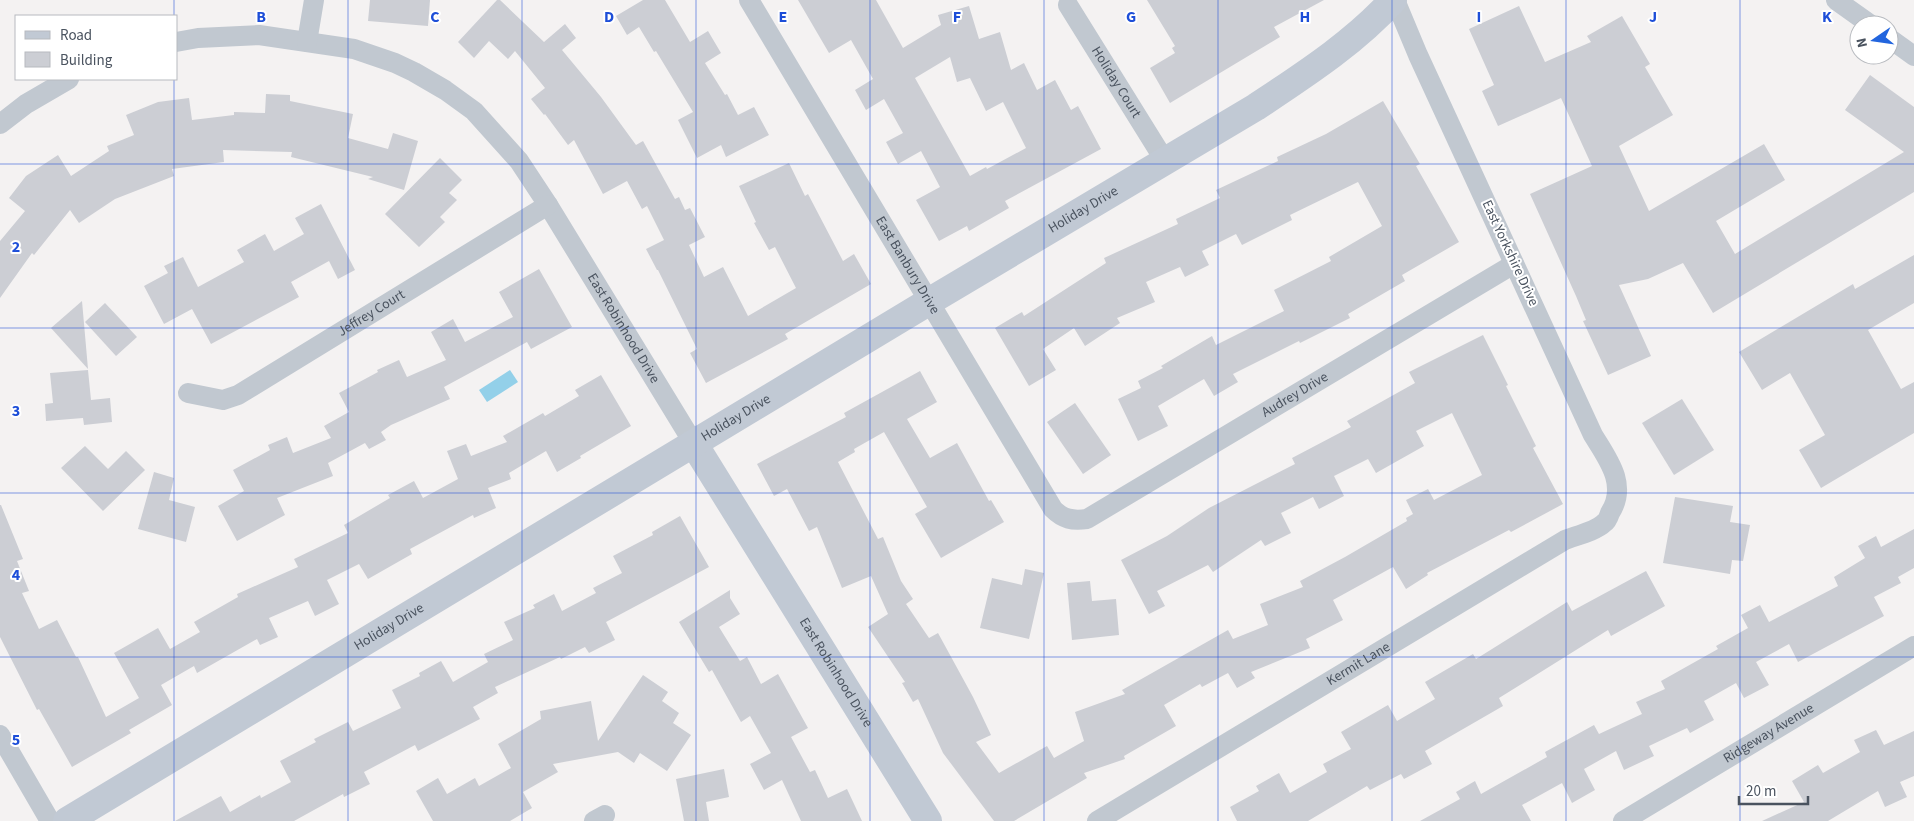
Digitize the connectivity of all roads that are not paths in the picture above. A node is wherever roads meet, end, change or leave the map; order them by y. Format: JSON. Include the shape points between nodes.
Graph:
{"nodes":[{"id":1,"x":314,"y":0,"type":"edge"},
{"id":2,"x":749,"y":0,"type":"edge"},
{"id":3,"x":1394,"y":0,"type":"edge"},
{"id":4,"x":1836,"y":0,"type":"edge"},
{"id":5,"x":1068,"y":5,"type":"dead end"},
{"id":6,"x":1857,"y":15,"type":"edge"},
{"id":7,"x":178,"y":42,"type":"edge"},
{"id":8,"x":307,"y":42,"type":"junction"},
{"id":9,"x":1899,"y":45,"type":"edge"},
{"id":10,"x":1914,"y":56,"type":"edge"},
{"id":11,"x":67,"y":80,"type":"edge"},
{"id":12,"x":0,"y":124,"type":"edge"},
{"id":13,"x":1165,"y":161,"type":"junction"},
{"id":14,"x":548,"y":204,"type":"junction"},
{"id":15,"x":1514,"y":264,"type":"junction"},
{"id":16,"x":930,"y":301,"type":"junction"},
{"id":17,"x":188,"y":393,"type":"dead end"},
{"id":18,"x":694,"y":444,"type":"junction"},
{"id":19,"x":1615,"y":506,"type":"joint"},
{"id":20,"x":1074,"y":521,"type":"joint"},
{"id":21,"x":1914,"y":646,"type":"edge"},
{"id":22,"x":0,"y":735,"type":"edge"},
{"id":23,"x":50,"y":821,"type":"edge"},
{"id":24,"x":67,"y":821,"type":"edge"},
{"id":25,"x":928,"y":821,"type":"edge"},
{"id":26,"x":1097,"y":821,"type":"edge"},
{"id":27,"x":1623,"y":821,"type":"edge"}],
"edges":[{"from":1,"to":8,"type":"street"},
{"from":2,"to":16,"type":"street","name":"East Banbury Drive"},
{"from":3,"to":13,"type":"street","name":"Holiday Drive","via":[[1353,38],[1307,73]]},
{"from":3,"to":15,"type":"street","name":"East Yorkshire Drive"},
{"from":4,"to":6,"type":"street"},
{"from":5,"to":13,"type":"street","name":"Holiday Court"},
{"from":7,"to":8,"type":"street","name":"East Robinhood Drive","via":[[259,35]]},
{"from":8,"to":14,"type":"street","name":"East Robinhood Drive","via":[[354,49],[395,63],[445,90],[474,111],[519,162]]},
{"from":9,"to":10,"type":"street"},
{"from":11,"to":12,"type":"street","via":[[26,104]]},
{"from":13,"to":16,"type":"street","name":"Holiday Drive"},
{"from":14,"to":17,"type":"street","name":"Jeffrey Court","via":[[238,395],[222,400]]},
{"from":14,"to":18,"type":"street","name":"East Robinhood Drive"},
{"from":15,"to":19,"type":"street","name":"East Yorkshire Drive","via":[[1593,435],[1610,463],[1617,480]]},
{"from":15,"to":20,"type":"street","name":"Audrey Drive","via":[[1087,519]]},
{"from":16,"to":18,"type":"street","name":"Holiday Drive"},
{"from":16,"to":20,"type":"street","name":"East Banbury Drive","via":[[1053,508],[1061,517]]},
{"from":18,"to":24,"type":"street","name":"Holiday Drive"},
{"from":18,"to":25,"type":"street","name":"East Robinhood Drive"},
{"from":19,"to":26,"type":"street","name":"Kermit Lane","via":[[1604,524],[1565,540]]},
{"from":21,"to":27,"type":"street","name":"Ridgeway Avenue"},
{"from":22,"to":23,"type":"street"}]}
